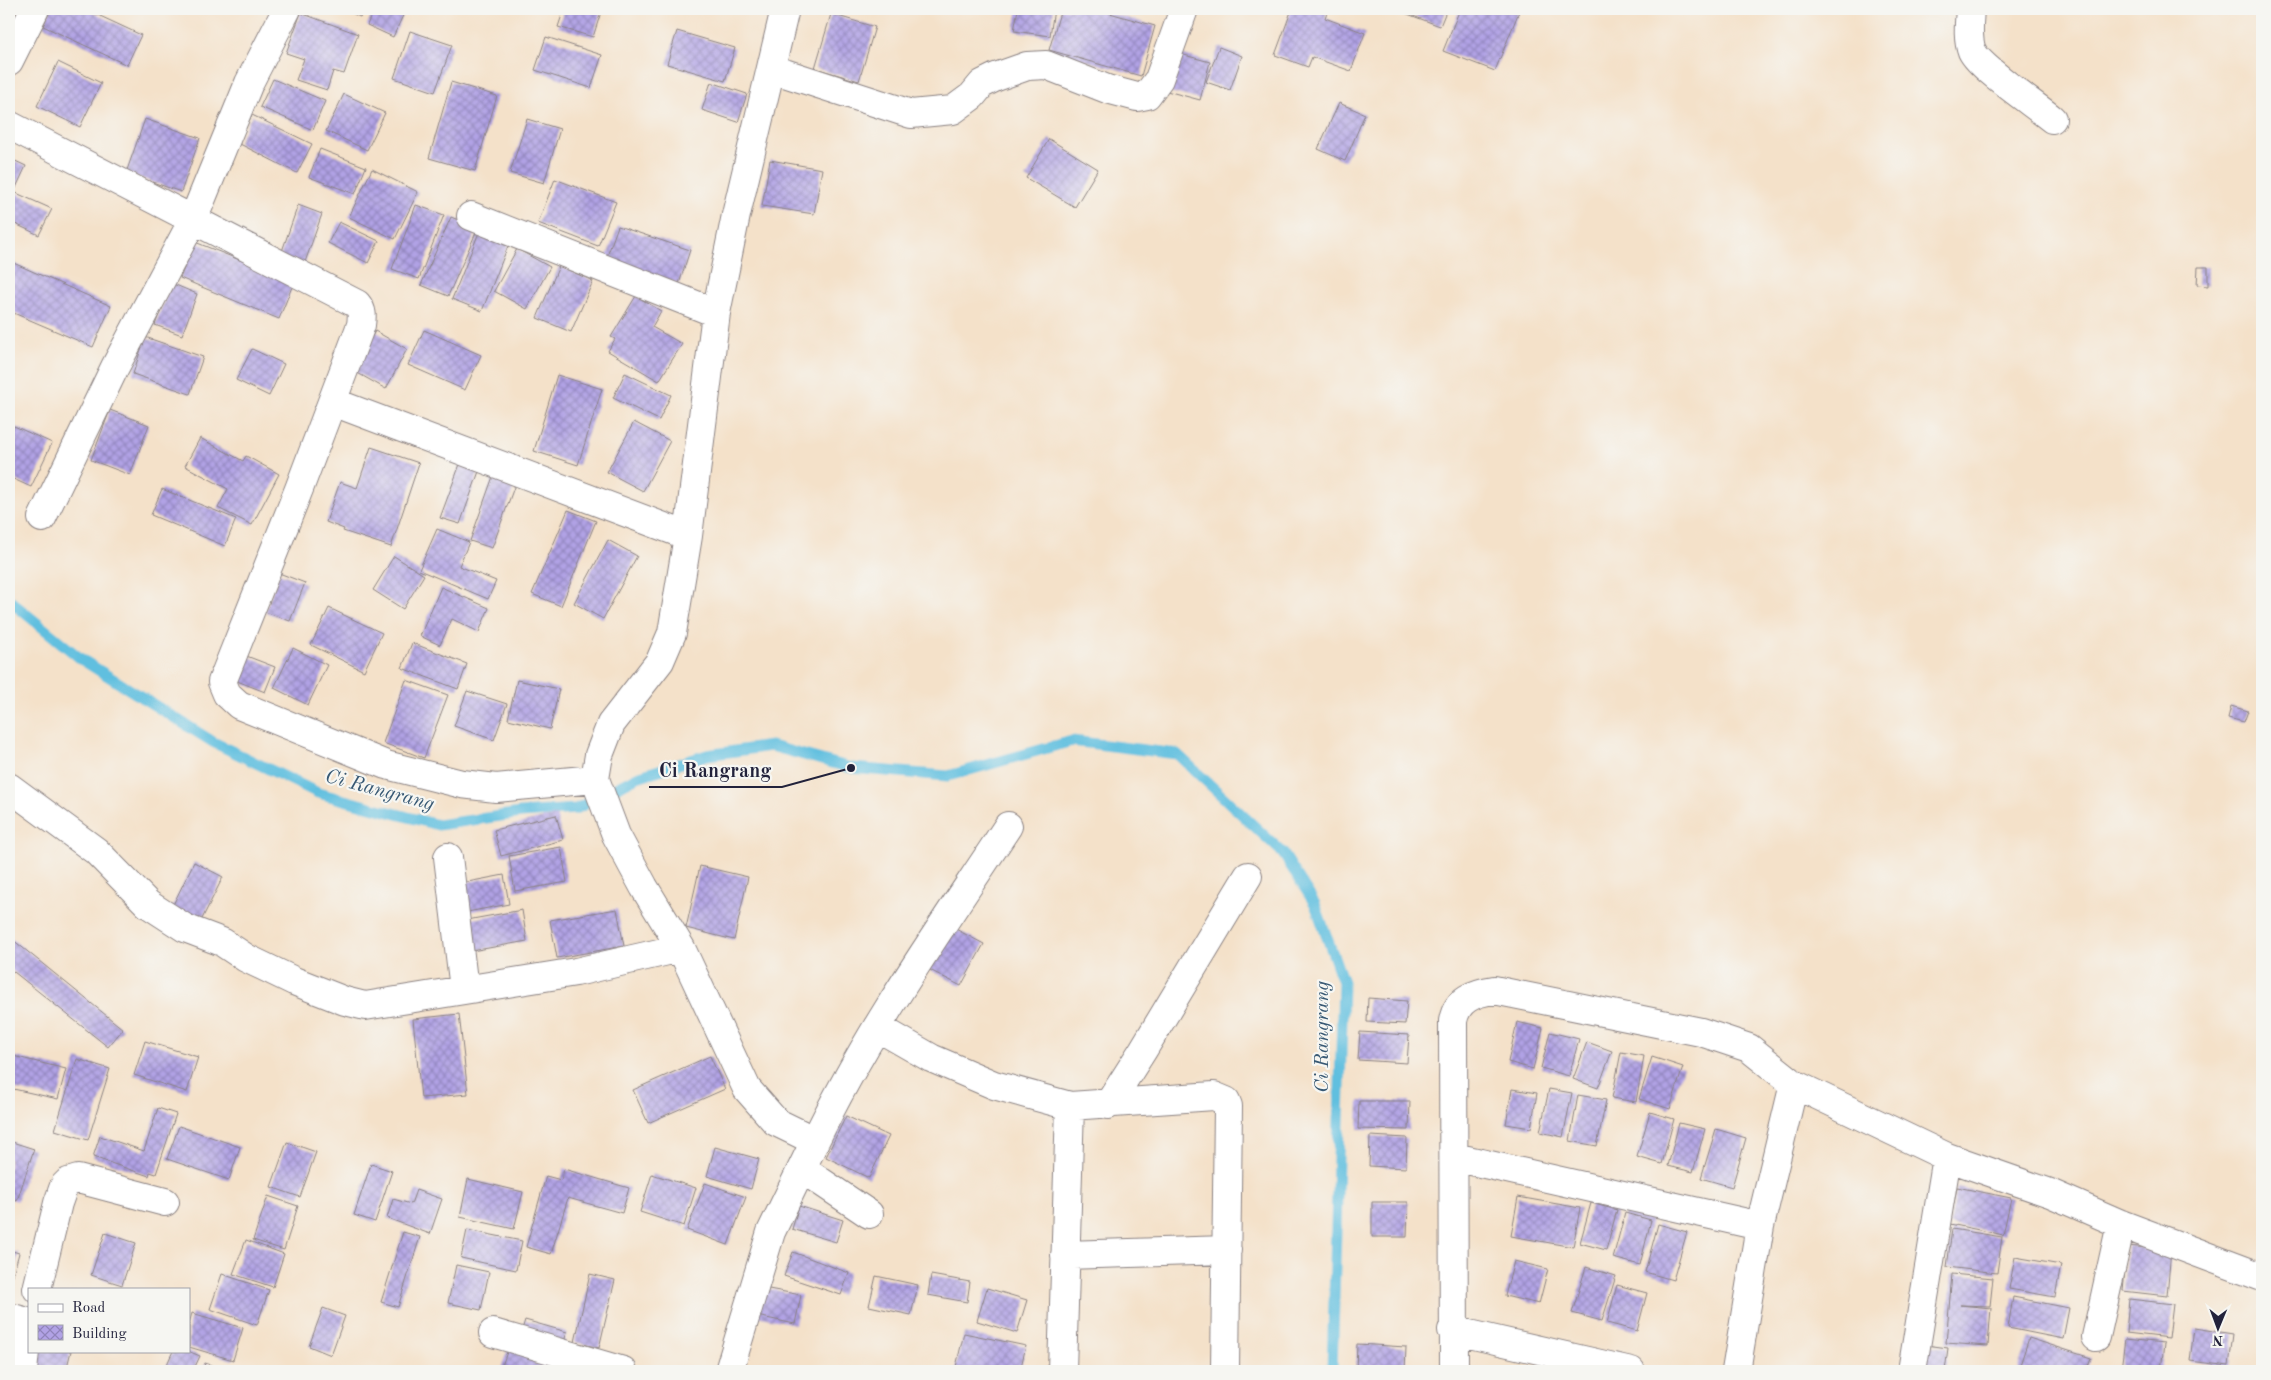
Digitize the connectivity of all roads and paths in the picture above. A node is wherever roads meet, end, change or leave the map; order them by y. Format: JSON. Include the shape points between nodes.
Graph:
{"nodes":[{"id":1,"x":35,"y":9,"type":"edge"},
{"id":2,"x":287,"y":9,"type":"edge"},
{"id":3,"x":786,"y":9,"type":"edge"},
{"id":4,"x":1184,"y":9,"type":"edge"},
{"id":5,"x":1970,"y":9,"type":"edge"},
{"id":6,"x":9,"y":61,"type":"edge"},
{"id":7,"x":772,"y":70,"type":"junction"},
{"id":8,"x":2052,"y":118,"type":"dead end"},
{"id":9,"x":9,"y":125,"type":"edge"},
{"id":10,"x":471,"y":216,"type":"dead end"},
{"id":11,"x":193,"y":220,"type":"junction"},
{"id":12,"x":716,"y":313,"type":"junction"},
{"id":13,"x":333,"y":402,"type":"junction"},
{"id":14,"x":42,"y":518,"type":"dead end"},
{"id":15,"x":688,"y":536,"type":"junction"},
{"id":16,"x":9,"y":787,"type":"edge"},
{"id":17,"x":597,"y":787,"type":"junction"},
{"id":18,"x":1008,"y":826,"type":"dead end"},
{"id":19,"x":448,"y":857,"type":"dead end"},
{"id":20,"x":1248,"y":876,"type":"dead end"},
{"id":21,"x":681,"y":948,"type":"junction"},
{"id":22,"x":464,"y":989,"type":"junction"},
{"id":23,"x":877,"y":1027,"type":"junction"},
{"id":24,"x":1794,"y":1084,"type":"junction"},
{"id":25,"x":1108,"y":1105,"type":"junction"},
{"id":26,"x":1070,"y":1106,"type":"junction"},
{"id":27,"x":816,"y":1141,"type":"junction"},
{"id":28,"x":1454,"y":1157,"type":"junction"},
{"id":29,"x":1947,"y":1157,"type":"junction"},
{"id":30,"x":802,"y":1169,"type":"junction"},
{"id":31,"x":165,"y":1202,"type":"dead end"},
{"id":32,"x":869,"y":1214,"type":"dead end"},
{"id":33,"x":2121,"y":1224,"type":"junction"},
{"id":34,"x":1760,"y":1226,"type":"junction"},
{"id":35,"x":1226,"y":1250,"type":"junction"},
{"id":36,"x":1066,"y":1255,"type":"junction"},
{"id":37,"x":2262,"y":1277,"type":"edge"},
{"id":38,"x":37,"y":1288,"type":"edge"},
{"id":39,"x":9,"y":1317,"type":"edge"},
{"id":40,"x":28,"y":1322,"type":"edge"},
{"id":41,"x":28,"y":1329,"type":"edge"},
{"id":42,"x":1452,"y":1330,"type":"junction"},
{"id":43,"x":493,"y":1333,"type":"dead end"},
{"id":44,"x":2096,"y":1337,"type":"dead end"},
{"id":45,"x":22,"y":1371,"type":"edge"},
{"id":46,"x":623,"y":1371,"type":"edge"},
{"id":47,"x":729,"y":1371,"type":"edge"},
{"id":48,"x":1062,"y":1371,"type":"edge"},
{"id":49,"x":1225,"y":1371,"type":"edge"},
{"id":50,"x":1454,"y":1371,"type":"edge"},
{"id":51,"x":1626,"y":1371,"type":"edge"},
{"id":52,"x":1736,"y":1371,"type":"edge"},
{"id":53,"x":1912,"y":1371,"type":"edge"}],
"edges":[{"from":1,"to":6,"type":"street"},
{"from":2,"to":11,"type":"street","via":[[248,83]]},
{"from":3,"to":7,"type":"street"},
{"from":4,"to":7,"type":"street","via":[[1158,79],[1148,95],[1137,98],[1046,65],[1027,66],[982,84],[953,110],[911,114]]},
{"from":5,"to":8,"type":"street","via":[[1969,38],[1973,52],[1984,66]]},
{"from":7,"to":12,"type":"street","via":[[736,215]]},
{"from":9,"to":11,"type":"street"},
{"from":10,"to":12,"type":"street"},
{"from":11,"to":13,"type":"street","via":[[360,307],[361,325]]},
{"from":11,"to":14,"type":"street","via":[[115,368]]},
{"from":12,"to":15,"type":"street"},
{"from":13,"to":15,"type":"street"},
{"from":13,"to":17,"type":"street","via":[[222,682],[227,694],[239,705],[386,765],[462,784],[496,788]]},
{"from":15,"to":17,"type":"street","via":[[672,633],[660,661],[612,724],[599,755]]},
{"from":16,"to":22,"type":"street","via":[[96,850],[148,904],[185,928],[222,942],[246,958],[294,981],[365,1006]]},
{"from":17,"to":21,"type":"street","via":[[616,835]]},
{"from":18,"to":23,"type":"street"},
{"from":19,"to":22,"type":"street"},
{"from":20,"to":25,"type":"street"},
{"from":21,"to":22,"type":"street","via":[[576,972]]},
{"from":21,"to":27,"type":"street","via":[[747,1089],[776,1122]]},
{"from":23,"to":26,"type":"street","via":[[932,1058],[994,1085]]},
{"from":23,"to":27,"type":"street","via":[[835,1100]]},
{"from":24,"to":28,"type":"street","via":[[1755,1052],[1732,1041],[1494,990],[1484,991],[1463,1000],[1454,1014]]},
{"from":24,"to":29,"type":"street"},
{"from":24,"to":34,"type":"street"},
{"from":25,"to":26,"type":"street"},
{"from":25,"to":35,"type":"street","via":[[1214,1096],[1226,1101]]},
{"from":26,"to":36,"type":"street"},
{"from":27,"to":30,"type":"street"},
{"from":28,"to":34,"type":"street"},
{"from":28,"to":42,"type":"street"},
{"from":29,"to":33,"type":"street"},
{"from":29,"to":53,"type":"street"},
{"from":30,"to":32,"type":"street"},
{"from":30,"to":47,"type":"street","via":[[771,1232]]},
{"from":31,"to":38,"type":"street","via":[[78,1179],[68,1182],[58,1203]]},
{"from":33,"to":37,"type":"street"},
{"from":33,"to":44,"type":"street"},
{"from":34,"to":52,"type":"street"},
{"from":35,"to":36,"type":"street"},
{"from":35,"to":49,"type":"street"},
{"from":36,"to":48,"type":"street"},
{"from":39,"to":40,"type":"street"},
{"from":41,"to":45,"type":"street"},
{"from":42,"to":50,"type":"street"},
{"from":42,"to":51,"type":"street"},
{"from":43,"to":46,"type":"street"}]}
